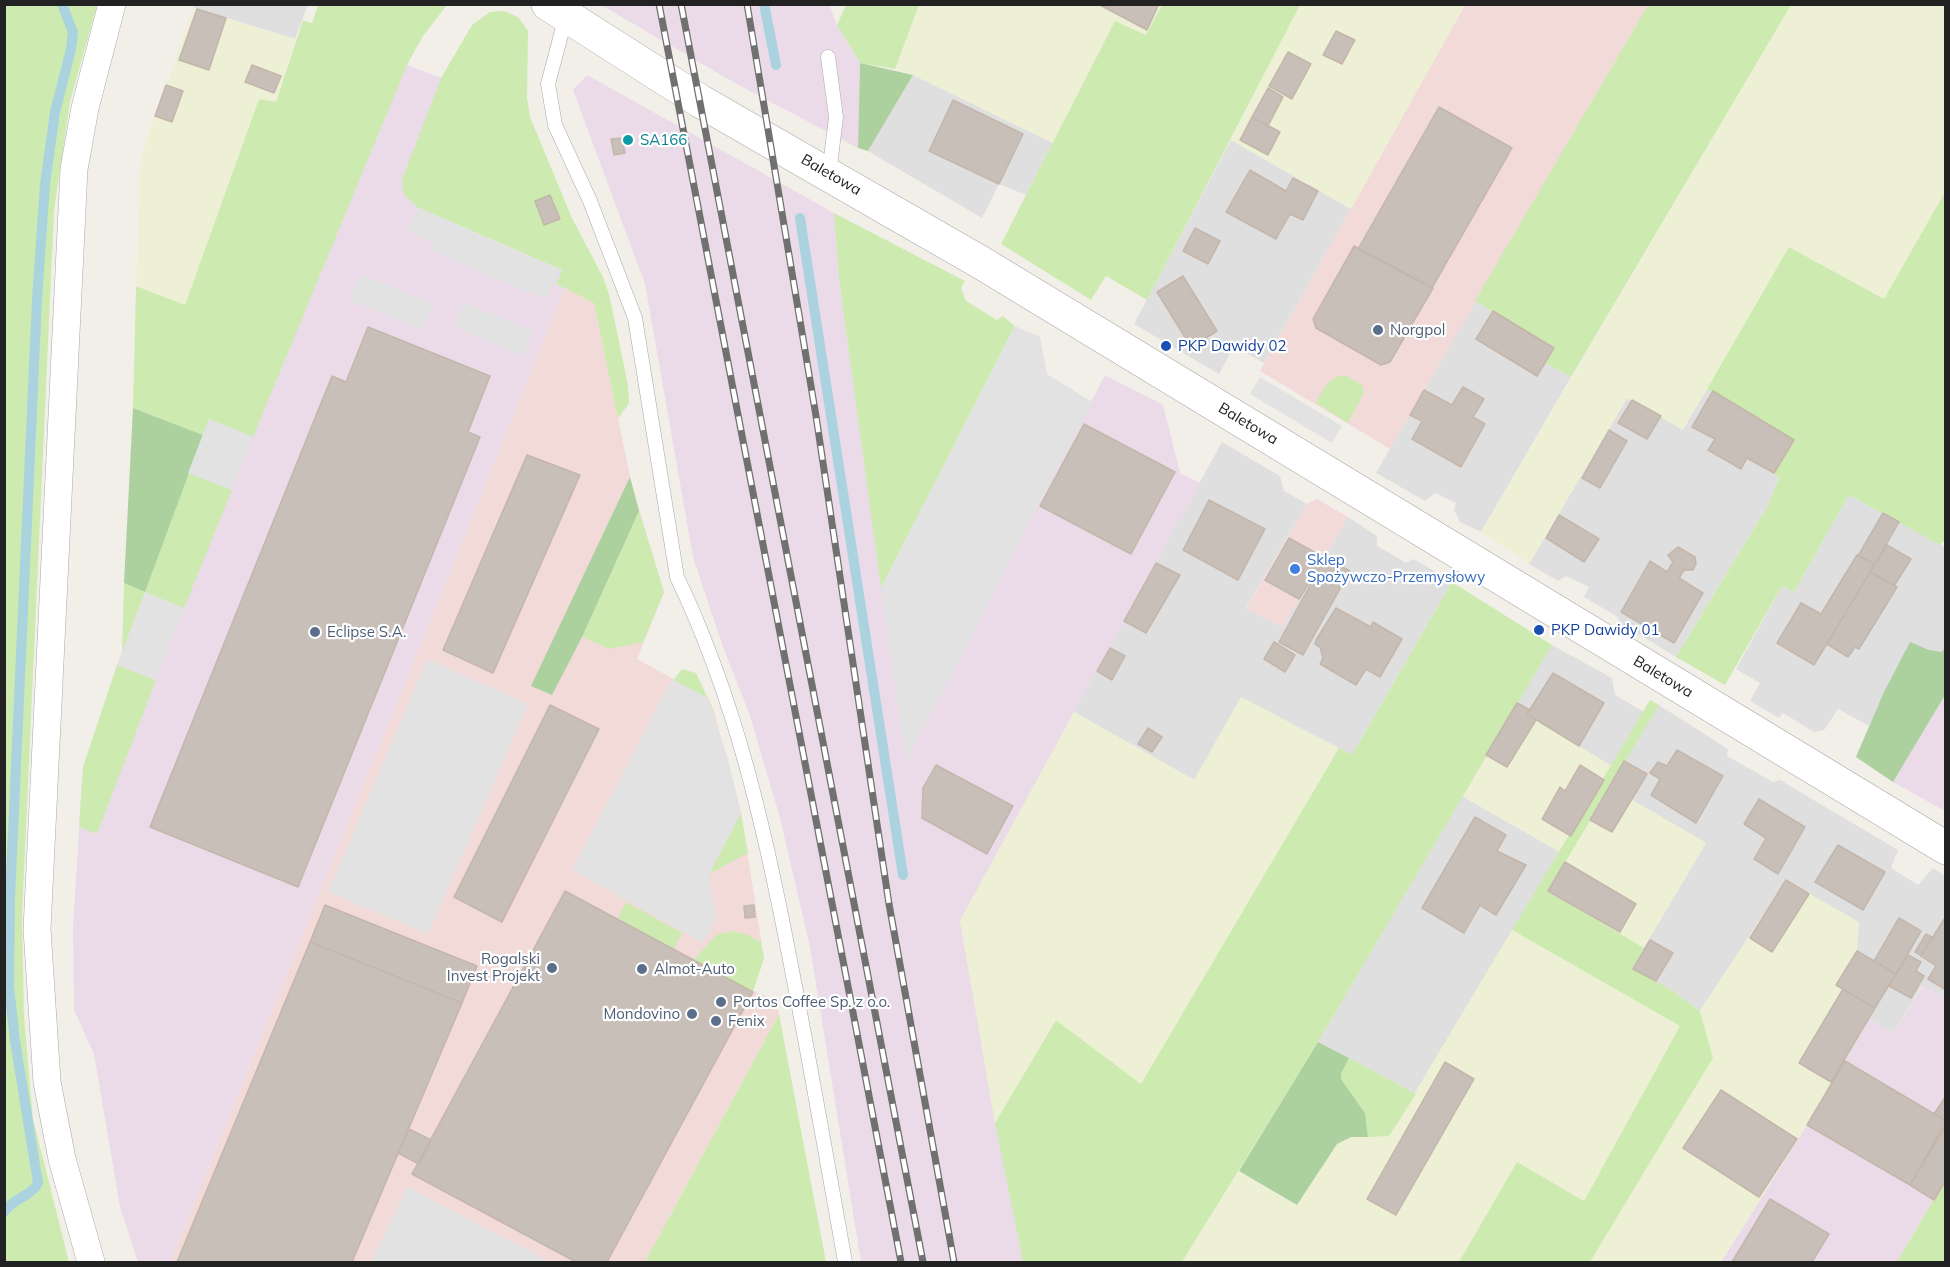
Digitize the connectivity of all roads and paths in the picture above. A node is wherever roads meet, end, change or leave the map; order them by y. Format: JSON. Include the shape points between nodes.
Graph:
{"nodes":[{"id":1,"x":112,"y":4,"type":"edge"},
{"id":2,"x":557,"y":10,"type":"edge"},
{"id":3,"x":828,"y":57,"type":"dead end"},
{"id":4,"x":829,"y":174,"type":"junction"},
{"id":5,"x":1946,"y":848,"type":"edge"},
{"id":6,"x":91,"y":1263,"type":"edge"},
{"id":7,"x":845,"y":1263,"type":"edge"}],
"edges":[{"from":1,"to":6,"type":"street","via":[[74,169],[37,929],[47,1082],[62,1159]]},
{"from":2,"to":4,"type":"street","name":"Baletowa","via":[[691,96]]},
{"from":2,"to":7,"type":"lane","via":[[548,84],[555,125],[590,201],[634,318],[677,577],[746,756],[764,825],[801,1006]]},
{"from":3,"to":4,"type":"lane","via":[[836,117]]},
{"from":4,"to":5,"type":"street","name":"Baletowa"}]}
